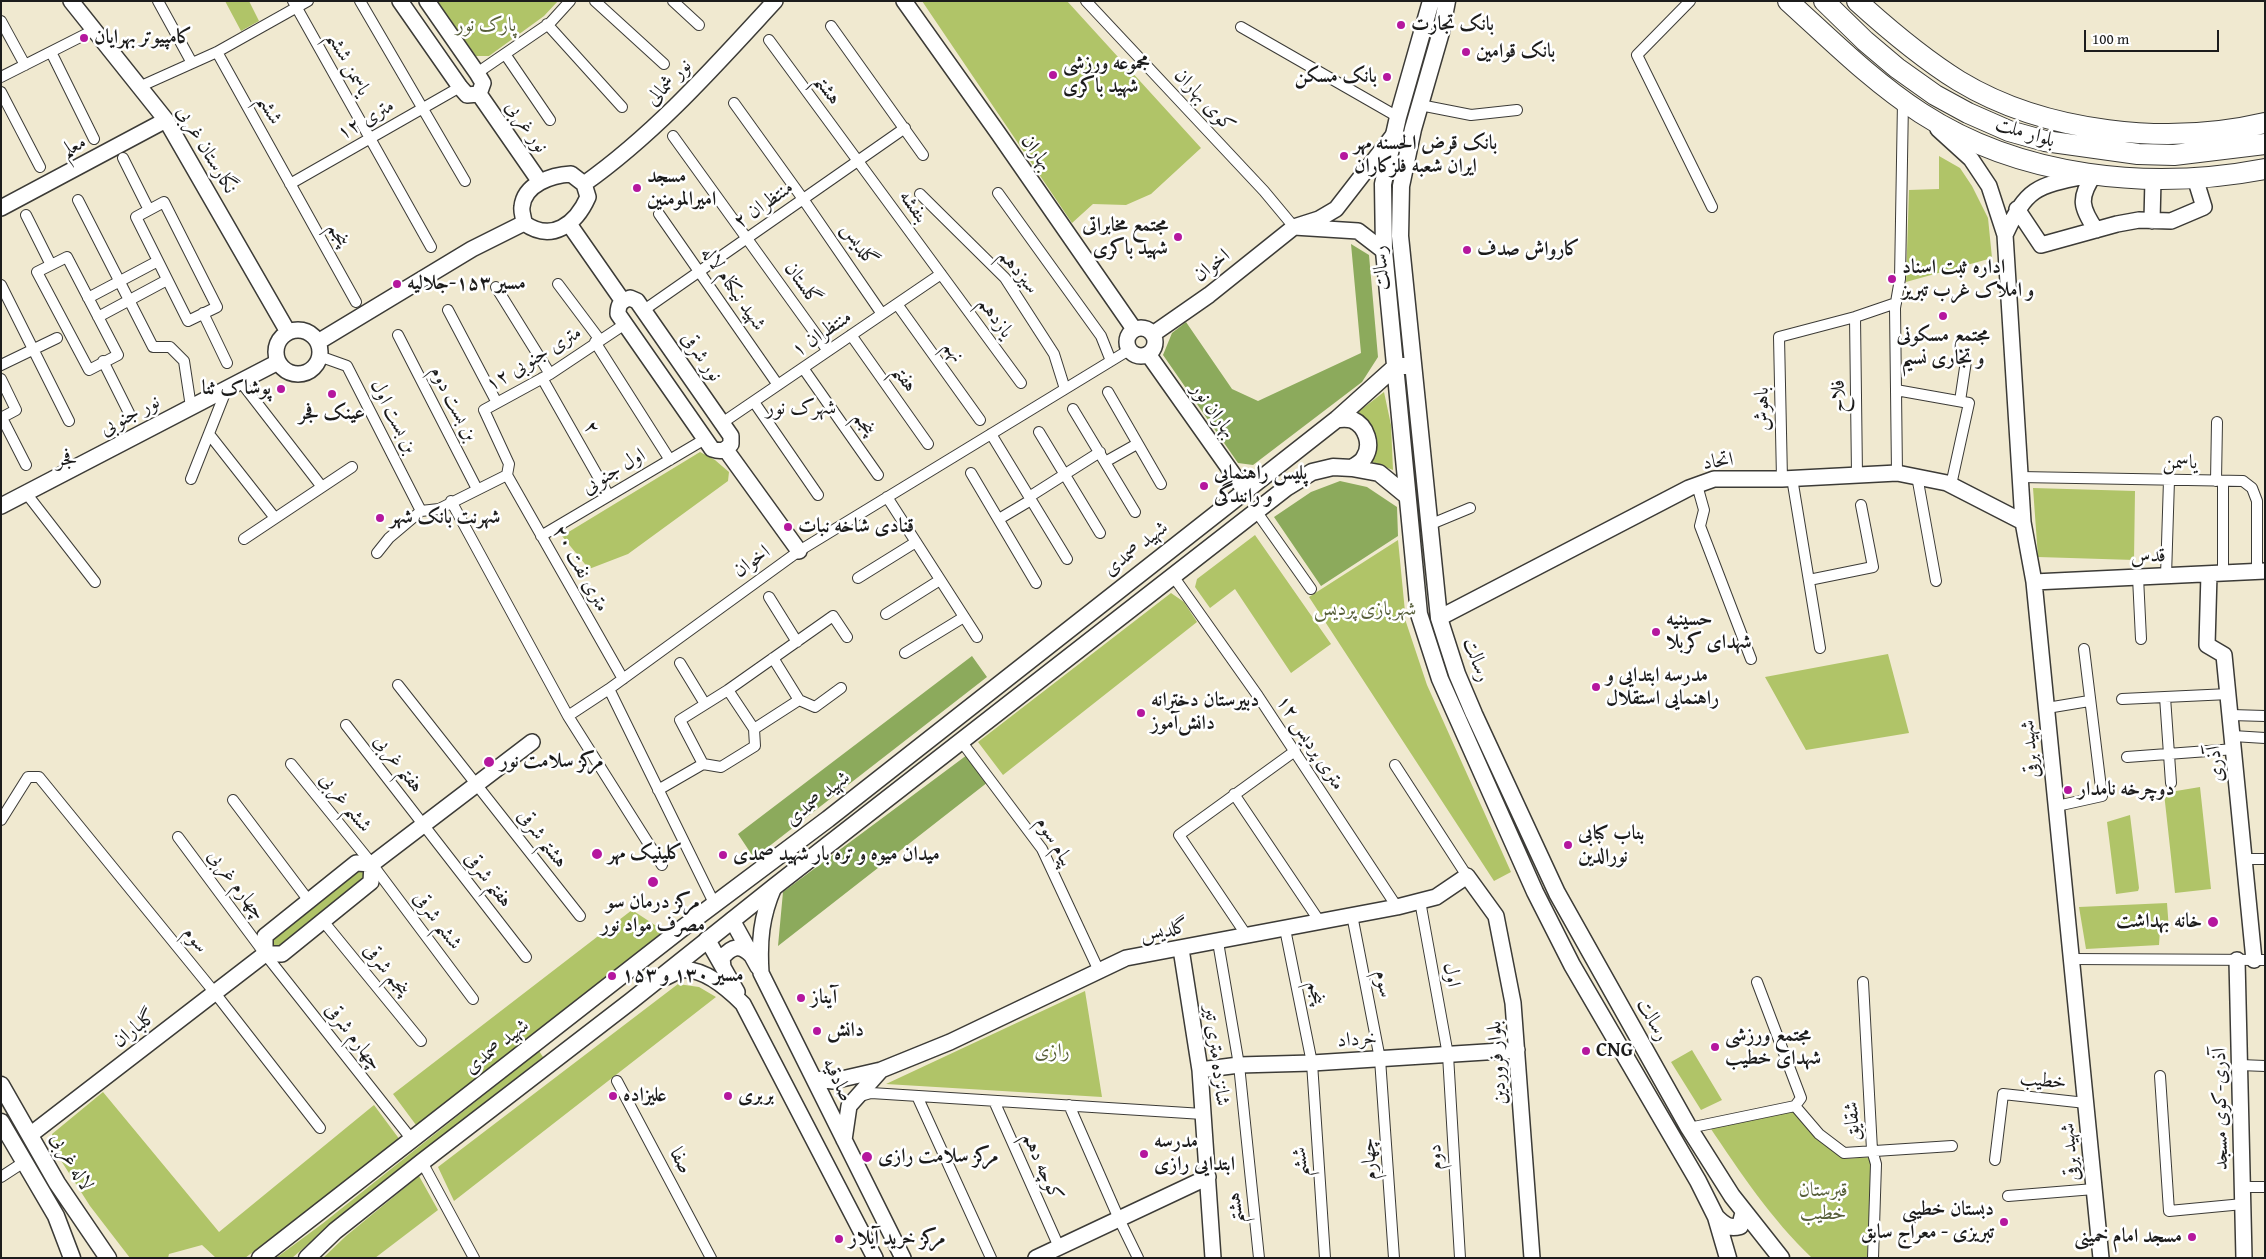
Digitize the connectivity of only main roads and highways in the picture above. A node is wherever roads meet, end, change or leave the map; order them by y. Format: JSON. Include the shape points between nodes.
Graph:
{"nodes":[{"id":1,"x":1431,"y":1,"type":"edge"},
{"id":2,"x":1447,"y":1,"type":"edge"},
{"id":3,"x":1788,"y":1,"type":"edge"},
{"id":4,"x":1824,"y":1,"type":"edge"},
{"id":5,"x":1858,"y":1,"type":"edge"},
{"id":6,"x":2265,"y":123,"type":"edge"},
{"id":7,"x":2265,"y":144,"type":"edge"},
{"id":8,"x":2265,"y":169,"type":"edge"},
{"id":9,"x":1412,"y":365,"type":"junction"},
{"id":10,"x":1396,"y":367,"type":"junction"},
{"id":11,"x":1336,"y":419,"type":"junction"},
{"id":12,"x":1352,"y":468,"type":"junction"},
{"id":13,"x":1407,"y":496,"type":"junction"},
{"id":14,"x":1062,"y":635,"type":"junction"},
{"id":15,"x":1076,"y":652,"type":"junction"},
{"id":16,"x":1032,"y":658,"type":"junction"},
{"id":17,"x":1048,"y":674,"type":"junction"},
{"id":18,"x":545,"y":1036,"type":"junction"},
{"id":19,"x":560,"y":1056,"type":"junction"},
{"id":20,"x":1,"y":1085,"type":"edge"},
{"id":21,"x":1,"y":1122,"type":"edge"},
{"id":22,"x":1744,"y":1211,"type":"junction"},
{"id":23,"x":1716,"y":1217,"type":"junction"},
{"id":24,"x":95,"y":1250,"type":"edge"},
{"id":25,"x":72,"y":1257,"type":"edge"},
{"id":26,"x":108,"y":1258,"type":"edge"},
{"id":27,"x":260,"y":1258,"type":"edge"},
{"id":28,"x":307,"y":1258,"type":"edge"},
{"id":29,"x":1728,"y":1258,"type":"edge"},
{"id":30,"x":1781,"y":1258,"type":"edge"}],
"edges":[{"from":1,"to":10,"type":"main road","name":"رسالت","via":[[1383,184],[1384,251]]},
{"from":2,"to":9,"type":"main road","name":"رسالت","via":[[1401,186],[1400,236]]},
{"from":3,"to":8,"type":"highway","via":[[1859,66],[1922,114],[1990,149],[2094,175],[2195,178]]},
{"from":4,"to":7,"type":"highway","name":"بلوار ملت","via":[[1865,41],[1935,95],[1968,114],[2009,130],[2045,141],[2174,156]]},
{"from":5,"to":6,"type":"highway","name":"بلوار ملت","via":[[1919,54],[1960,81],[2000,101],[2044,116],[2143,134],[2201,132]]},
{"from":9,"to":10,"type":"main road"},
{"from":9,"to":22,"type":"main road","name":"رسالت","via":[[1439,618],[1457,674],[1557,893],[1689,1128]]},
{"from":10,"to":11,"type":"main road","name":"شهید صمدی"},
{"from":10,"to":13,"type":"main road","name":"رسالت"},
{"from":11,"to":12,"type":"main road","via":[[1351,419],[1368,437],[1368,450],[1363,460]]},
{"from":11,"to":14,"type":"main road","name":"شهید صمدی"},
{"from":12,"to":13,"type":"main road","name":"شهید صمدی","via":[[1379,473]]},
{"from":12,"to":15,"type":"main road","name":"شهید صمدی","via":[[1333,467],[1312,472],[1286,488]]},
{"from":13,"to":23,"type":"main road","name":"رسالت","via":[[1418,614],[1458,722],[1572,964]]},
{"from":14,"to":15,"type":"main road","via":[[1063,651]]},
{"from":14,"to":16,"type":"main road","name":"شهید صمدی"},
{"from":15,"to":17,"type":"main road","name":"شهید صمدی"},
{"from":16,"to":17,"type":"main road","via":[[1046,657],[1051,663]]},
{"from":16,"to":18,"type":"main road","name":"شهید صمدی"},
{"from":17,"to":19,"type":"main road","name":"شهید صمدی"},
{"from":18,"to":19,"type":"main road"},
{"from":18,"to":27,"type":"main road","name":"شهید صمدی"},
{"from":19,"to":28,"type":"main road","name":"شهید صمدی","via":[[335,1231]]},
{"from":20,"to":24,"type":"main road","name":"لاله غربی"},
{"from":21,"to":25,"type":"main road","name":"لاله غربی","via":[[56,1216]]},
{"from":22,"to":23,"type":"main road","via":[[1740,1226],[1734,1228]]},
{"from":22,"to":30,"type":"main road","name":"رسالت"},
{"from":23,"to":29,"type":"main road","name":"رسالت"},
{"from":24,"to":26,"type":"main road","name":"لاله غربی"}]}
